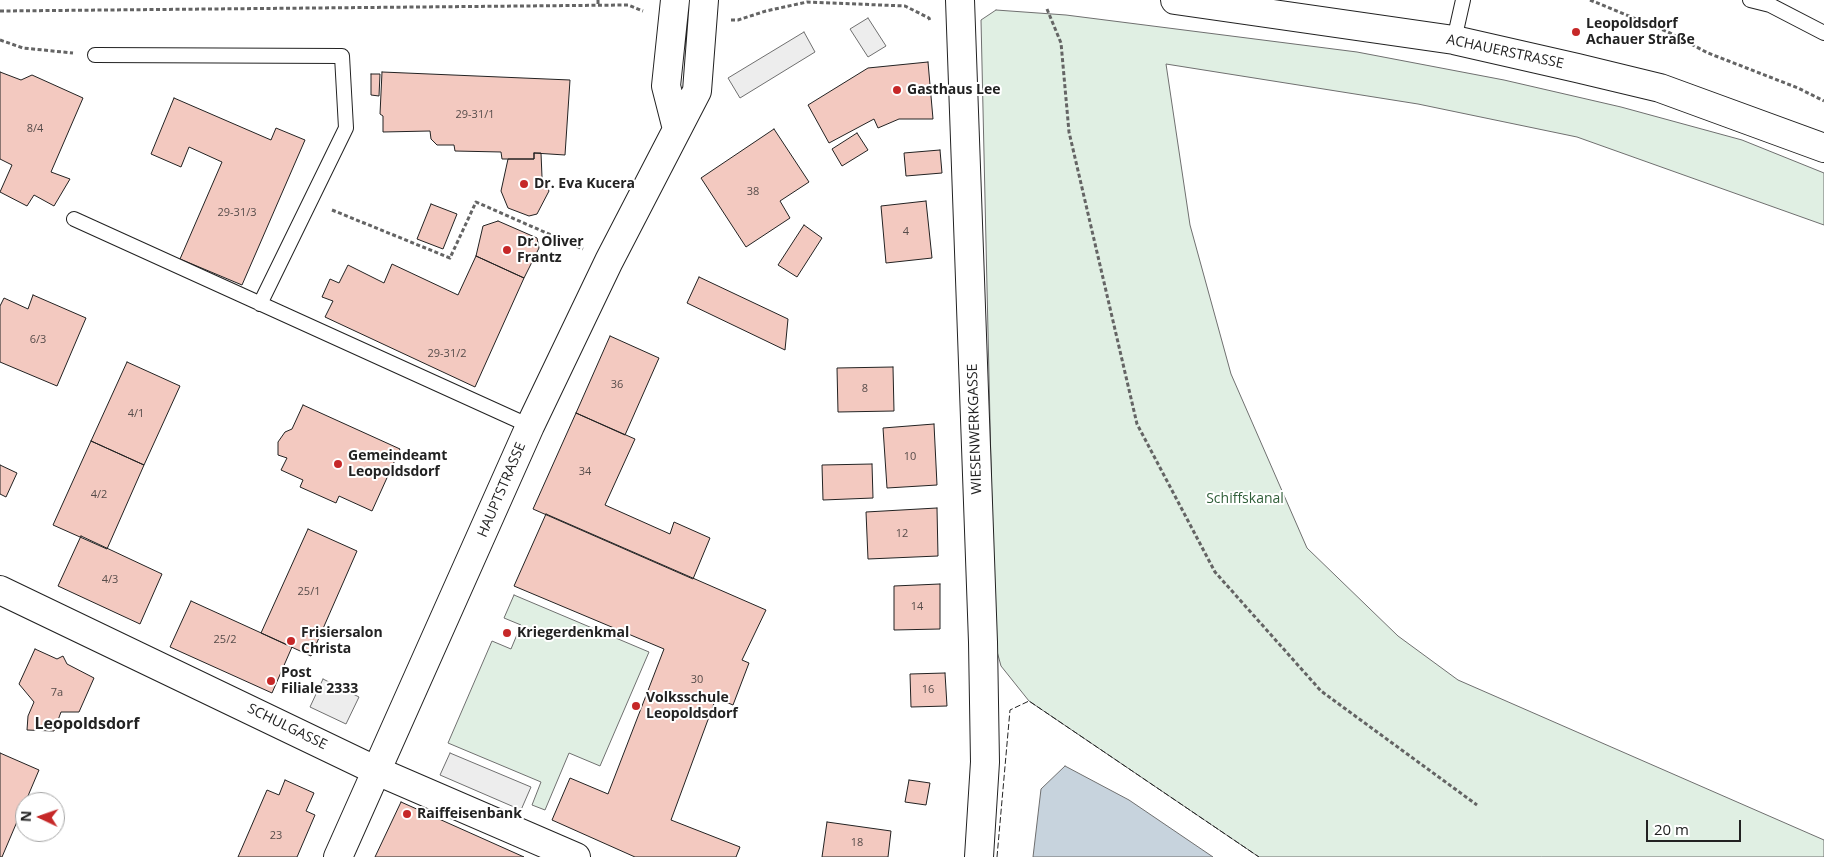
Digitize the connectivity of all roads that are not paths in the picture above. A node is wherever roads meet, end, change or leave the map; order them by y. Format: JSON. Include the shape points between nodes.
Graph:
{"nodes":[{"id":1,"x":674,"y":0,"type":"edge"},
{"id":2,"x":960,"y":0,"type":"edge"},
{"id":3,"x":1175,"y":0,"type":"edge"},
{"id":4,"x":1463,"y":0,"type":"edge"},
{"id":5,"x":1750,"y":0,"type":"edge"},
{"id":6,"x":703,"y":9,"type":"edge"},
{"id":7,"x":1824,"y":34,"type":"edge"},
{"id":8,"x":1454,"y":40,"type":"junction"},
{"id":9,"x":95,"y":55,"type":"road end"},
{"id":10,"x":677,"y":129,"type":"junction"},
{"id":11,"x":1824,"y":148,"type":"edge"},
{"id":12,"x":74,"y":219,"type":"dead end"},
{"id":13,"x":260,"y":304,"type":"junction"},
{"id":14,"x":530,"y":426,"type":"junction"},
{"id":15,"x":0,"y":590,"type":"edge"},
{"id":16,"x":377,"y":771,"type":"junction"},
{"id":17,"x":338,"y":857,"type":"edge"},
{"id":18,"x":576,"y":857,"type":"edge"},
{"id":19,"x":979,"y":857,"type":"edge"}],
"edges":[{"from":1,"to":10,"type":"street","via":[[666,86]]},
{"from":2,"to":19,"type":"street","name":"WIESENWERKGASSE","via":[[983,652],[985,762]]},
{"from":3,"to":8,"type":"street","name":"ACHAUERSTRASSE"},
{"from":4,"to":8,"type":"lane"},
{"from":5,"to":7,"type":"lane","via":[[1770,5]]},
{"from":6,"to":10,"type":"street","name":"HAUPTSTRASSE","via":[[697,91]]},
{"from":8,"to":11,"type":"street","name":"ACHAUERSTRASSE","via":[[1660,88]]},
{"from":9,"to":13,"type":"lane","via":[[342,56],[346,128]]},
{"from":10,"to":14,"type":"street","name":"HAUPTSTRASSE"},
{"from":12,"to":13,"type":"lane"},
{"from":13,"to":14,"type":"lane"},
{"from":14,"to":16,"type":"street","name":"HAUPTSTRASSE"},
{"from":15,"to":16,"type":"street","name":"SCHULGASSE"},
{"from":16,"to":17,"type":"street","name":"HAUPTSTRASSE"},
{"from":16,"to":18,"type":"street","name":"SCHULGASSE"}]}
